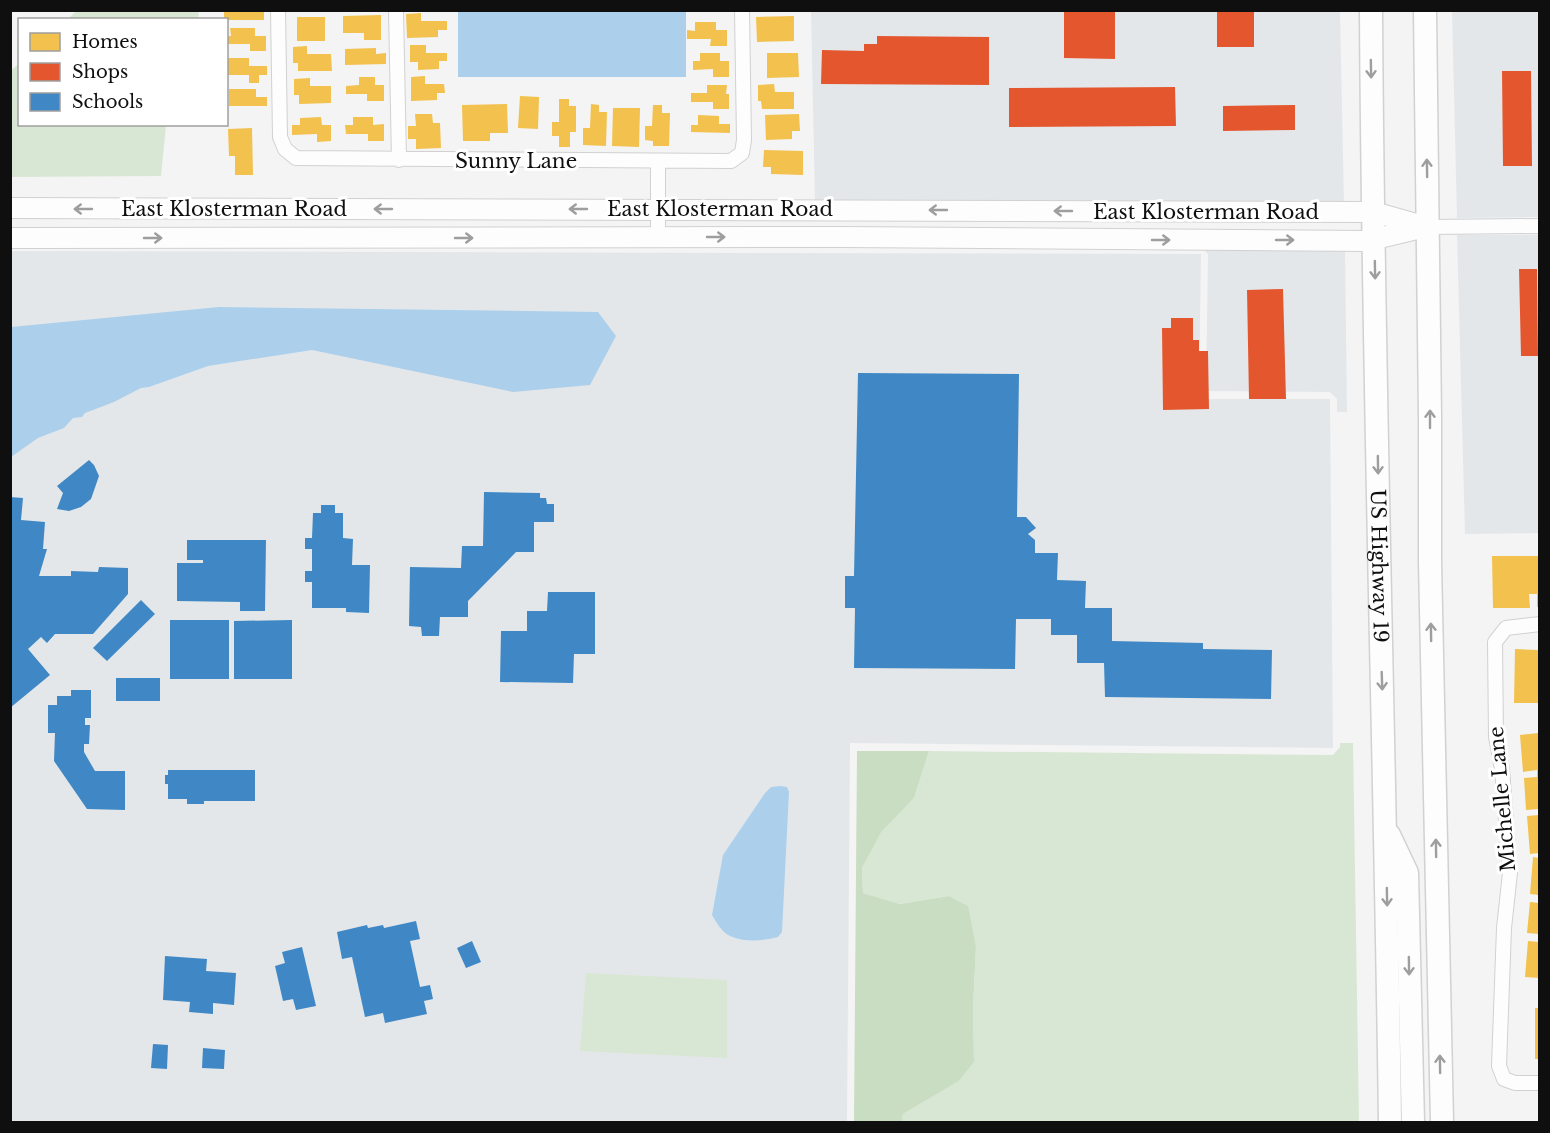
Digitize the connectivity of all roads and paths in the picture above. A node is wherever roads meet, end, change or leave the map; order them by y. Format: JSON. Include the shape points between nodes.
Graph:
{"nodes":[{"id":1,"x":278,"y":10,"type":"edge"},
{"id":2,"x":396,"y":10,"type":"edge"},
{"id":3,"x":742,"y":10,"type":"edge"},
{"id":4,"x":1371,"y":10,"type":"edge"},
{"id":5,"x":1425,"y":10,"type":"edge"},
{"id":6,"x":399,"y":160,"type":"junction"},
{"id":7,"x":658,"y":162,"type":"junction"},
{"id":8,"x":10,"y":208,"type":"edge"},
{"id":9,"x":658,"y":209,"type":"junction"},
{"id":10,"x":1374,"y":212,"type":"junction"},
{"id":11,"x":1539,"y":226,"type":"edge"},
{"id":12,"x":1427,"y":227,"type":"junction"},
{"id":13,"x":658,"y":237,"type":"junction"},
{"id":14,"x":10,"y":238,"type":"edge"},
{"id":15,"x":1374,"y":241,"type":"junction"},
{"id":16,"x":1539,"y":624,"type":"edge"},
{"id":17,"x":1386,"y":828,"type":"junction"},
{"id":18,"x":1539,"y":1083,"type":"edge"},
{"id":19,"x":1390,"y":1122,"type":"edge"},
{"id":20,"x":1413,"y":1122,"type":"edge"},
{"id":21,"x":1442,"y":1122,"type":"edge"}],
"edges":[{"from":1,"to":6,"type":"street","name":"Sunny Lane","via":[[282,147],[303,159]]},
{"from":2,"to":6,"type":"street"},
{"from":3,"to":7,"type":"street","name":"Sunny Lane","via":[[740,155],[731,161]]},
{"from":4,"to":10,"type":"highway","name":"US Highway 19","one_way":true},
{"from":12,"to":5,"type":"highway","one_way":true},
{"from":6,"to":7,"type":"street","name":"Sunny Lane"},
{"from":7,"to":9,"type":"street"},
{"from":9,"to":8,"type":"main road","name":"East Klosterman Road","one_way":true},
{"from":10,"to":9,"type":"main road","name":"East Klosterman Road","one_way":true},
{"from":9,"to":13,"type":"street"},
{"from":10,"to":12,"type":"main road","name":"East Klosterman Road"},
{"from":10,"to":15,"type":"highway","name":"US Highway 19"},
{"from":11,"to":12,"type":"street","name":"East Klosterman Road"},
{"from":12,"to":15,"type":"main road","name":"East Klosterman Road"},
{"from":21,"to":12,"type":"highway","one_way":true},
{"from":14,"to":13,"type":"main road","name":"East Klosterman Road","one_way":true},
{"from":13,"to":15,"type":"main road","name":"East Klosterman Road","one_way":true},
{"from":15,"to":17,"type":"highway","name":"US Highway 19","one_way":true},
{"from":16,"to":18,"type":"street","name":"Michelle Lane","via":[[1506,628],[1495,642],[1496,737],[1510,873],[1499,1066],[1504,1079]]},
{"from":17,"to":19,"type":"highway","name":"US Highway 19","one_way":true},
{"from":17,"to":20,"type":"highway","one_way":true,"via":[[1407,873]]}]}
